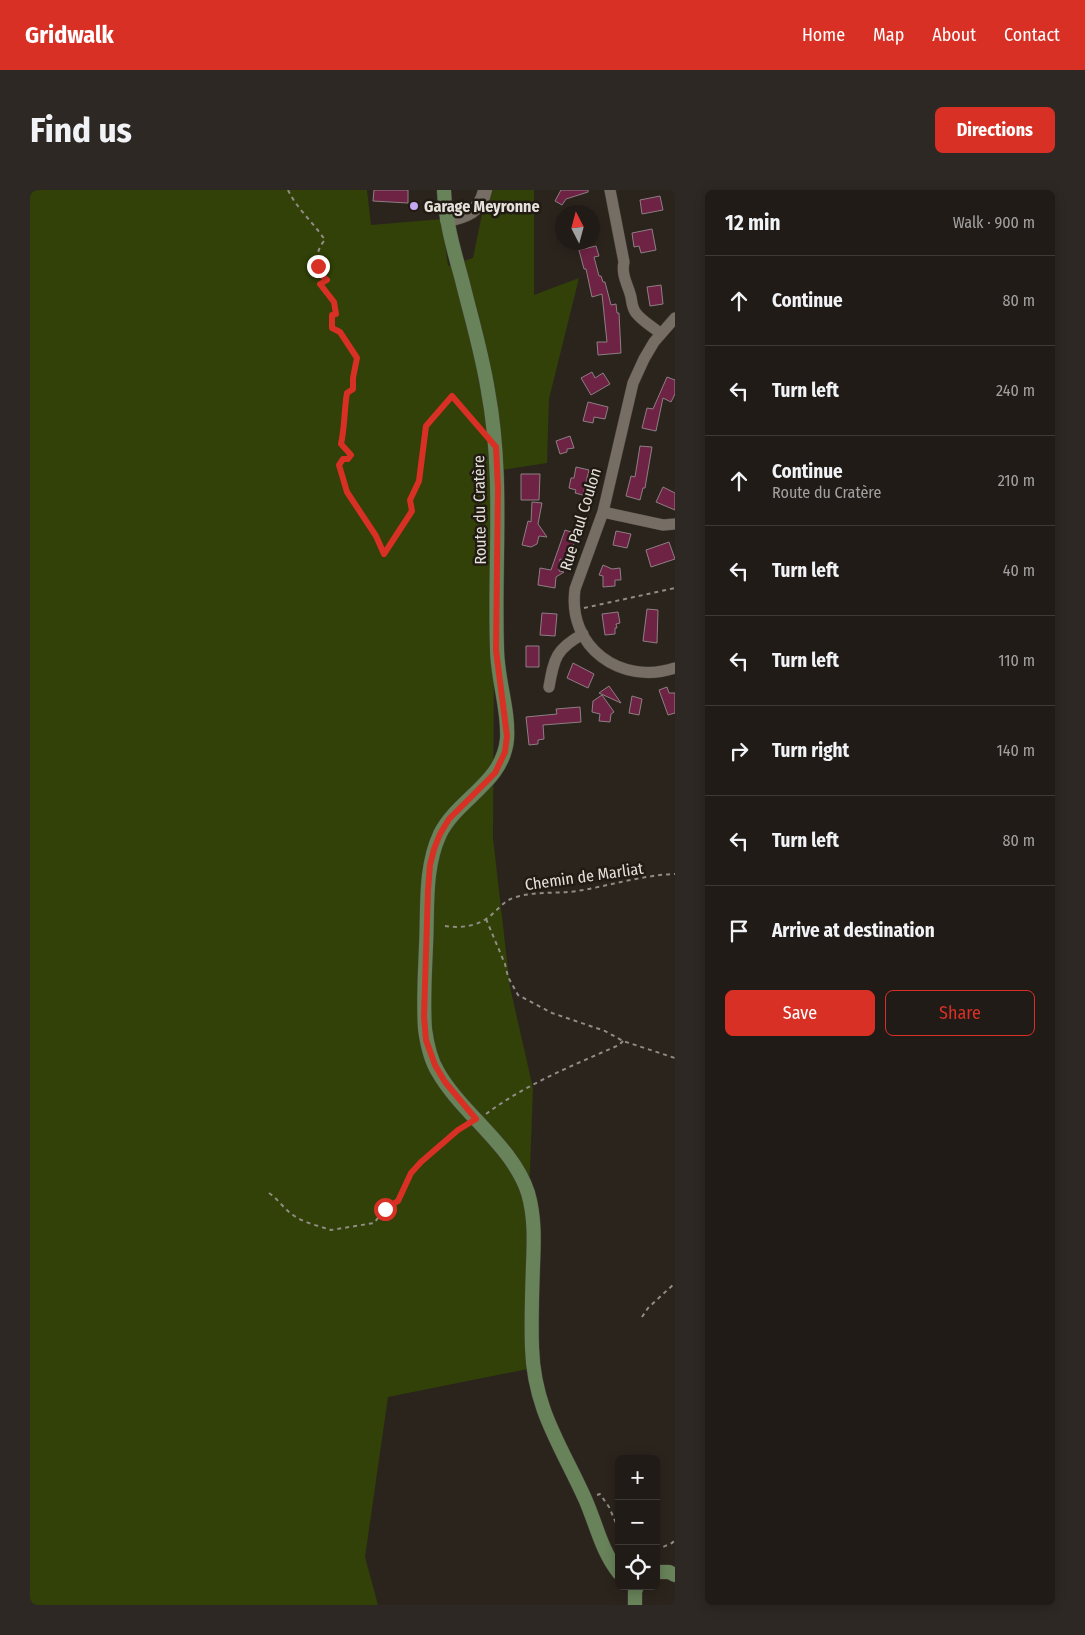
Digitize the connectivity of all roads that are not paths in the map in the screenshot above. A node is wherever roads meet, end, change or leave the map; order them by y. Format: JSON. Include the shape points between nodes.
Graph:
{"nodes":[{"id":1,"x":444,"y":190,"type":"edge"},
{"id":2,"x":485,"y":190,"type":"edge"},
{"id":3,"x":611,"y":190,"type":"edge"},
{"id":4,"x":447,"y":220,"type":"junction"},
{"id":5,"x":675,"y":318,"type":"edge"},
{"id":6,"x":661,"y":334,"type":"junction"},
{"id":7,"x":602,"y":512,"type":"junction"},
{"id":8,"x":675,"y":524,"type":"edge"},
{"id":9,"x":582,"y":634,"type":"junction"},
{"id":10,"x":675,"y":668,"type":"edge"},
{"id":11,"x":548,"y":687,"type":"dead end"},
{"id":12,"x":604,"y":1547,"type":"junction"},
{"id":13,"x":615,"y":1556,"type":"edge"},
{"id":14,"x":615,"y":1566,"type":"edge"}],
"edges":[{"from":1,"to":4,"type":"main road","name":"Route du Cratère"},
{"from":2,"to":4,"type":"street","via":[[481,204],[474,211]]},
{"from":3,"to":6,"type":"street","via":[[626,288],[637,314]]},
{"from":4,"to":12,"type":"main road","name":"Route du Cratère","via":[[486,375],[496,447],[496,650],[507,736],[505,752],[495,773],[444,827],[432,857],[428,890],[426,1040],[439,1074],[512,1163],[529,1195],[534,1236],[531,1330],[538,1396]]},
{"from":5,"to":6,"type":"street","name":"Rue Paul Coulon"},
{"from":6,"to":7,"type":"street","name":"Rue Paul Coulon","via":[[644,358],[633,383]]},
{"from":7,"to":8,"type":"street","via":[[663,526]]},
{"from":7,"to":9,"type":"street","name":"Rue Paul Coulon","via":[[575,589],[575,611]]},
{"from":9,"to":10,"type":"street","name":"Rue Paul Coulon","via":[[594,651],[621,668],[640,673]]},
{"from":9,"to":11,"type":"street","via":[[560,651]]},
{"from":12,"to":13,"type":"main road"},
{"from":12,"to":14,"type":"main road"}]}
